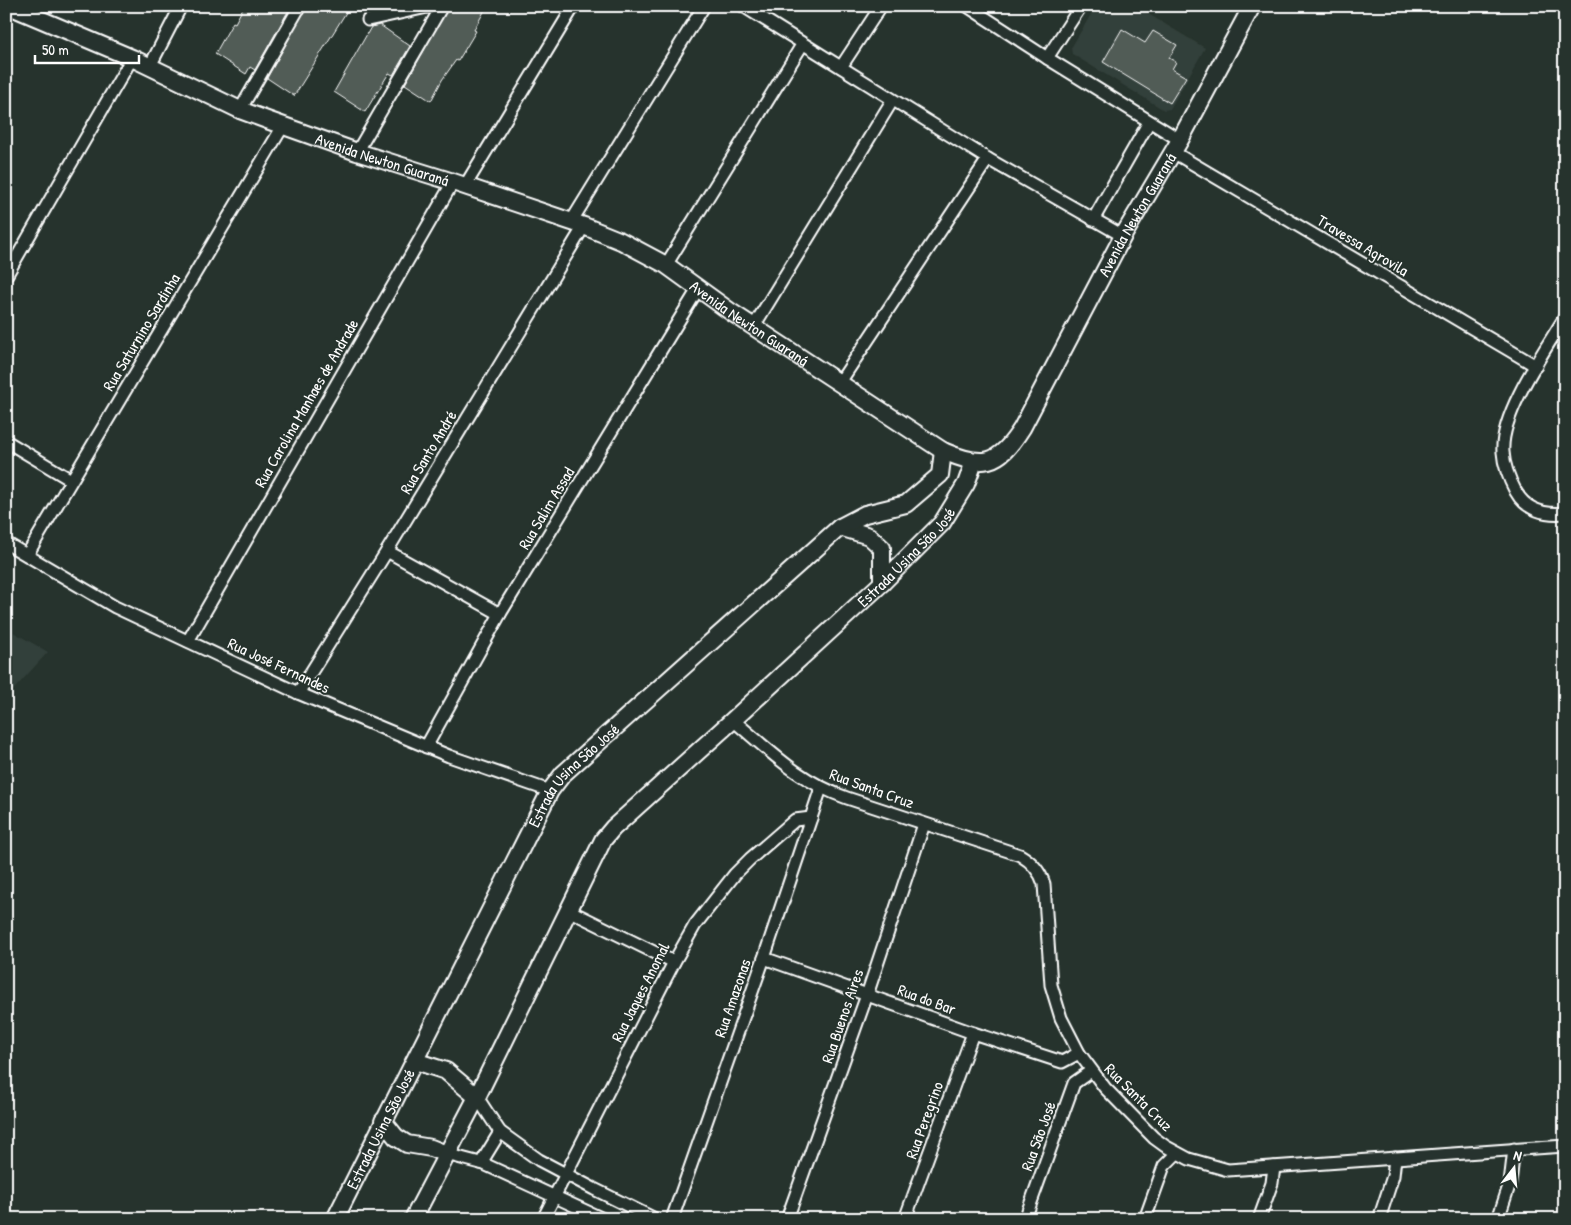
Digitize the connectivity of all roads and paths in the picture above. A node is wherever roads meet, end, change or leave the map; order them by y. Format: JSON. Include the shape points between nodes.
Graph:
{"nodes":[{"id":1,"x":9,"y":6,"type":"edge"},
{"id":2,"x":181,"y":6,"type":"edge"},
{"id":3,"x":300,"y":6,"type":"edge"},
{"id":4,"x":432,"y":6,"type":"edge"},
{"id":5,"x":442,"y":6,"type":"edge"},
{"id":6,"x":574,"y":6,"type":"edge"},
{"id":7,"x":704,"y":6,"type":"edge"},
{"id":8,"x":743,"y":6,"type":"edge"},
{"id":9,"x":881,"y":6,"type":"edge"},
{"id":10,"x":967,"y":6,"type":"edge"},
{"id":11,"x":1080,"y":6,"type":"edge"},
{"id":12,"x":1252,"y":6,"type":"edge"},
{"id":13,"x":368,"y":20,"type":"dead end"},
{"id":14,"x":802,"y":45,"type":"junction"},
{"id":15,"x":132,"y":58,"type":"junction"},
{"id":16,"x":1047,"y":58,"type":"junction"},
{"id":17,"x":150,"y":66,"type":"junction"},
{"id":18,"x":841,"y":66,"type":"junction"},
{"id":19,"x":892,"y":100,"type":"junction"},
{"id":20,"x":240,"y":110,"type":"junction"},
{"id":21,"x":1149,"y":122,"type":"junction"},
{"id":22,"x":283,"y":126,"type":"junction"},
{"id":23,"x":1176,"y":146,"type":"junction"},
{"id":24,"x":357,"y":152,"type":"junction"},
{"id":25,"x":988,"y":160,"type":"junction"},
{"id":26,"x":459,"y":184,"type":"junction"},
{"id":27,"x":1093,"y":220,"type":"junction"},
{"id":28,"x":578,"y":224,"type":"junction"},
{"id":29,"x":1123,"y":236,"type":"junction"},
{"id":30,"x":666,"y":266,"type":"junction"},
{"id":31,"x":8,"y":271,"type":"edge"},
{"id":32,"x":698,"y":289,"type":"junction"},
{"id":33,"x":1565,"y":317,"type":"edge"},
{"id":34,"x":754,"y":326,"type":"junction"},
{"id":35,"x":1536,"y":366,"type":"junction"},
{"id":36,"x":840,"y":382,"type":"junction"},
{"id":37,"x":6,"y":441,"type":"edge"},
{"id":38,"x":943,"y":450,"type":"junction"},
{"id":39,"x":974,"y":462,"type":"junction"},
{"id":40,"x":71,"y":480,"type":"junction"},
{"id":41,"x":1565,"y":513,"type":"edge"},
{"id":42,"x":840,"y":527,"type":"junction"},
{"id":43,"x":6,"y":543,"type":"edge"},
{"id":44,"x":388,"y":551,"type":"junction"},
{"id":45,"x":27,"y":555,"type":"junction"},
{"id":46,"x":882,"y":583,"type":"junction"},
{"id":47,"x":500,"y":614,"type":"junction"},
{"id":48,"x":188,"y":641,"type":"junction"},
{"id":49,"x":298,"y":693,"type":"junction"},
{"id":50,"x":734,"y":720,"type":"junction"},
{"id":51,"x":426,"y":747,"type":"junction"},
{"id":52,"x":821,"y":788,"type":"junction"},
{"id":53,"x":550,"y":791,"type":"junction"},
{"id":54,"x":811,"y":818,"type":"junction"},
{"id":55,"x":924,"y":824,"type":"junction"},
{"id":56,"x":568,"y":910,"type":"junction"},
{"id":57,"x":764,"y":958,"type":"junction"},
{"id":58,"x":674,"y":962,"type":"junction"},
{"id":59,"x":867,"y":995,"type":"junction"},
{"id":60,"x":973,"y":1033,"type":"junction"},
{"id":61,"x":1079,"y":1053,"type":"junction"},
{"id":62,"x":415,"y":1061,"type":"junction"},
{"id":63,"x":1091,"y":1071,"type":"junction"},
{"id":64,"x":477,"y":1097,"type":"junction"},
{"id":65,"x":383,"y":1121,"type":"junction"},
{"id":66,"x":500,"y":1132,"type":"junction"},
{"id":67,"x":1565,"y":1146,"type":"edge"},
{"id":68,"x":1514,"y":1150,"type":"junction"},
{"id":69,"x":1177,"y":1153,"type":"junction"},
{"id":70,"x":446,"y":1154,"type":"junction"},
{"id":71,"x":1394,"y":1158,"type":"junction"},
{"id":72,"x":481,"y":1163,"type":"junction"},
{"id":73,"x":1274,"y":1166,"type":"junction"},
{"id":74,"x":566,"y":1174,"type":"junction"},
{"id":75,"x":555,"y":1196,"type":"junction"},
{"id":76,"x":334,"y":1219,"type":"edge"},
{"id":77,"x":413,"y":1219,"type":"edge"},
{"id":78,"x":544,"y":1219,"type":"edge"},
{"id":79,"x":603,"y":1219,"type":"edge"},
{"id":80,"x":655,"y":1219,"type":"edge"},
{"id":81,"x":672,"y":1219,"type":"edge"},
{"id":82,"x":787,"y":1219,"type":"edge"},
{"id":83,"x":905,"y":1219,"type":"edge"},
{"id":84,"x":1025,"y":1219,"type":"edge"},
{"id":85,"x":1145,"y":1219,"type":"edge"},
{"id":86,"x":1259,"y":1219,"type":"edge"},
{"id":87,"x":1379,"y":1219,"type":"edge"},
{"id":88,"x":1498,"y":1219,"type":"edge"}],
"edges":[{"from":1,"to":15,"type":"main road","name":"Avenida Newton Guaraná"},
{"from":2,"to":17,"type":"street"},
{"from":3,"to":20,"type":"street"},
{"from":4,"to":13,"type":"street"},
{"from":5,"to":24,"type":"street"},
{"from":6,"to":26,"type":"street","name":"Rua Carolina Manhaes de Andrade"},
{"from":7,"to":28,"type":"street","name":"Rua Santo André"},
{"from":8,"to":14,"type":"street"},
{"from":9,"to":18,"type":"street"},
{"from":10,"to":16,"type":"street","name":"Travessa Agrovila"},
{"from":11,"to":16,"type":"street"},
{"from":12,"to":23,"type":"main road","name":"Avenida Newton Guaraná"},
{"from":14,"to":18,"type":"street"},
{"from":14,"to":30,"type":"street"},
{"from":15,"to":17,"type":"main road","name":"Avenida Newton Guaraná"},
{"from":15,"to":31,"type":"street"},
{"from":16,"to":21,"type":"street","name":"Travessa Agrovila"},
{"from":17,"to":20,"type":"main road","name":"Avenida Newton Guaraná"},
{"from":18,"to":19,"type":"street"},
{"from":19,"to":25,"type":"street"},
{"from":19,"to":34,"type":"street"},
{"from":20,"to":22,"type":"main road","name":"Avenida Newton Guaraná"},
{"from":21,"to":23,"type":"street","name":"Travessa Agrovila"},
{"from":21,"to":27,"type":"street"},
{"from":22,"to":24,"type":"main road","name":"Avenida Newton Guaraná"},
{"from":22,"to":40,"type":"street","name":"Rua Saturnino Sardinha"},
{"from":23,"to":29,"type":"main road","name":"Avenida Newton Guaraná"},
{"from":23,"to":35,"type":"street","name":"Travessa Agrovila"},
{"from":24,"to":26,"type":"main road","name":"Avenida Newton Guaraná"},
{"from":25,"to":27,"type":"street"},
{"from":25,"to":36,"type":"street"},
{"from":26,"to":28,"type":"main road","name":"Avenida Newton Guaraná"},
{"from":26,"to":48,"type":"street","name":"Rua Carolina Manhaes de Andrade"},
{"from":27,"to":29,"type":"street"},
{"from":28,"to":30,"type":"main road","name":"Avenida Newton Guaraná","via":[[621,241]]},
{"from":28,"to":44,"type":"street","name":"Rua Santo André"},
{"from":29,"to":39,"type":"main road","name":"Avenida Newton Guaraná","via":[[1012,444],[1001,455]]},
{"from":30,"to":32,"type":"main road","name":"Avenida Newton Guaraná"},
{"from":32,"to":34,"type":"main road","name":"Avenida Newton Guaraná"},
{"from":32,"to":47,"type":"street","name":"Rua Salim Assad"},
{"from":33,"to":35,"type":"street"},
{"from":34,"to":36,"type":"main road","name":"Avenida Newton Guaraná"},
{"from":35,"to":41,"type":"street","via":[[1515,405],[1504,439],[1507,475],[1518,496],[1532,509],[1552,515]]},
{"from":36,"to":38,"type":"main road","name":"Avenida Newton Guaraná"},
{"from":37,"to":40,"type":"street"},
{"from":38,"to":39,"type":"main road","name":"Avenida Newton Guaraná"},
{"from":38,"to":42,"type":"main road","name":"Estrada Usina São José","via":[[940,475],[906,504],[865,514]]},
{"from":39,"to":46,"type":"main road","name":"Estrada Usina São José","via":[[966,484],[942,523]]},
{"from":40,"to":45,"type":"street","name":"Rua Saturnino Sardinha"},
{"from":42,"to":46,"type":"main road","via":[[869,536],[882,548]]},
{"from":42,"to":53,"type":"main road","name":"Estrada Usina São José","via":[[563,774]]},
{"from":43,"to":45,"type":"street","name":"Rua José Fernandes"},
{"from":44,"to":47,"type":"street"},
{"from":44,"to":49,"type":"street","name":"Rua Santo André"},
{"from":45,"to":48,"type":"street","name":"Rua José Fernandes","via":[[115,607]]},
{"from":46,"to":50,"type":"main road","name":"Estrada Usina São José"},
{"from":47,"to":51,"type":"street","name":"Rua Salim Assad"},
{"from":48,"to":49,"type":"street","name":"Rua José Fernandes"},
{"from":49,"to":51,"type":"street","name":"Rua José Fernandes"},
{"from":50,"to":52,"type":"street","name":"Rua Santa Cruz","via":[[793,771]]},
{"from":50,"to":56,"type":"main road","name":"Estrada Usina São José","via":[[613,828],[603,840]]},
{"from":51,"to":53,"type":"street","name":"Rua José Fernandes"},
{"from":52,"to":54,"type":"street","name":"Rua Amazonas"},
{"from":52,"to":55,"type":"street","name":"Rua Santa Cruz"},
{"from":53,"to":62,"type":"main road","name":"Estrada Usina São José"},
{"from":54,"to":57,"type":"street","name":"Rua Amazonas"},
{"from":54,"to":58,"type":"street","name":"Rua Jaques Anomal","via":[[795,820],[735,874],[695,925]]},
{"from":55,"to":59,"type":"street","name":"Rua Buenos Aires"},
{"from":55,"to":61,"type":"street","name":"Rua Santa Cruz","via":[[1020,855],[1042,876],[1051,985],[1061,1018]]},
{"from":56,"to":58,"type":"street"},
{"from":56,"to":64,"type":"main road","name":"Estrada Usina São José"},
{"from":57,"to":59,"type":"street","name":"Rua do Bar"},
{"from":57,"to":81,"type":"street","name":"Rua Amazonas"},
{"from":58,"to":74,"type":"street","name":"Rua Jaques Anomal"},
{"from":59,"to":60,"type":"street","name":"Rua do Bar"},
{"from":59,"to":82,"type":"street","name":"Rua Buenos Aires"},
{"from":60,"to":61,"type":"street","name":"Rua do Bar","via":[[1062,1062]]},
{"from":60,"to":83,"type":"street","name":"Rua Peregrino"},
{"from":61,"to":63,"type":"street","name":"Rua Santa Cruz"},
{"from":62,"to":64,"type":"main road","via":[[446,1071]]},
{"from":62,"to":65,"type":"main road","name":"Estrada Usina São José"},
{"from":63,"to":69,"type":"street","name":"Rua Santa Cruz","via":[[1154,1138]]},
{"from":63,"to":84,"type":"street","name":"Rua São José","via":[[1074,1082]]},
{"from":64,"to":66,"type":"street"},
{"from":64,"to":70,"type":"main road","name":"Estrada Usina São José"},
{"from":65,"to":70,"type":"main road","via":[[396,1137],[407,1144]]},
{"from":65,"to":76,"type":"main road","name":"Estrada Usina São José"},
{"from":66,"to":72,"type":"street"},
{"from":66,"to":74,"type":"street","via":[[539,1160]]},
{"from":67,"to":68,"type":"street","name":"Rua Santa Cruz"},
{"from":68,"to":71,"type":"street","name":"Rua Santa Cruz"},
{"from":68,"to":88,"type":"street","via":[[1510,1183]]},
{"from":69,"to":73,"type":"street","name":"Rua Santa Cruz","via":[[1228,1170]]},
{"from":69,"to":85,"type":"street","via":[[1164,1166]]},
{"from":70,"to":72,"type":"street"},
{"from":70,"to":77,"type":"main road","name":"Estrada Usina São José"},
{"from":71,"to":73,"type":"street","name":"Rua Santa Cruz"},
{"from":71,"to":87,"type":"street","via":[[1393,1176]]},
{"from":72,"to":75,"type":"street"},
{"from":73,"to":86,"type":"street","via":[[1272,1183]]},
{"from":74,"to":75,"type":"street","name":"Rua Jaques Anomal"},
{"from":74,"to":80,"type":"street"},
{"from":75,"to":78,"type":"street","name":"Rua Jaques Anomal"},
{"from":75,"to":79,"type":"street"}]}
